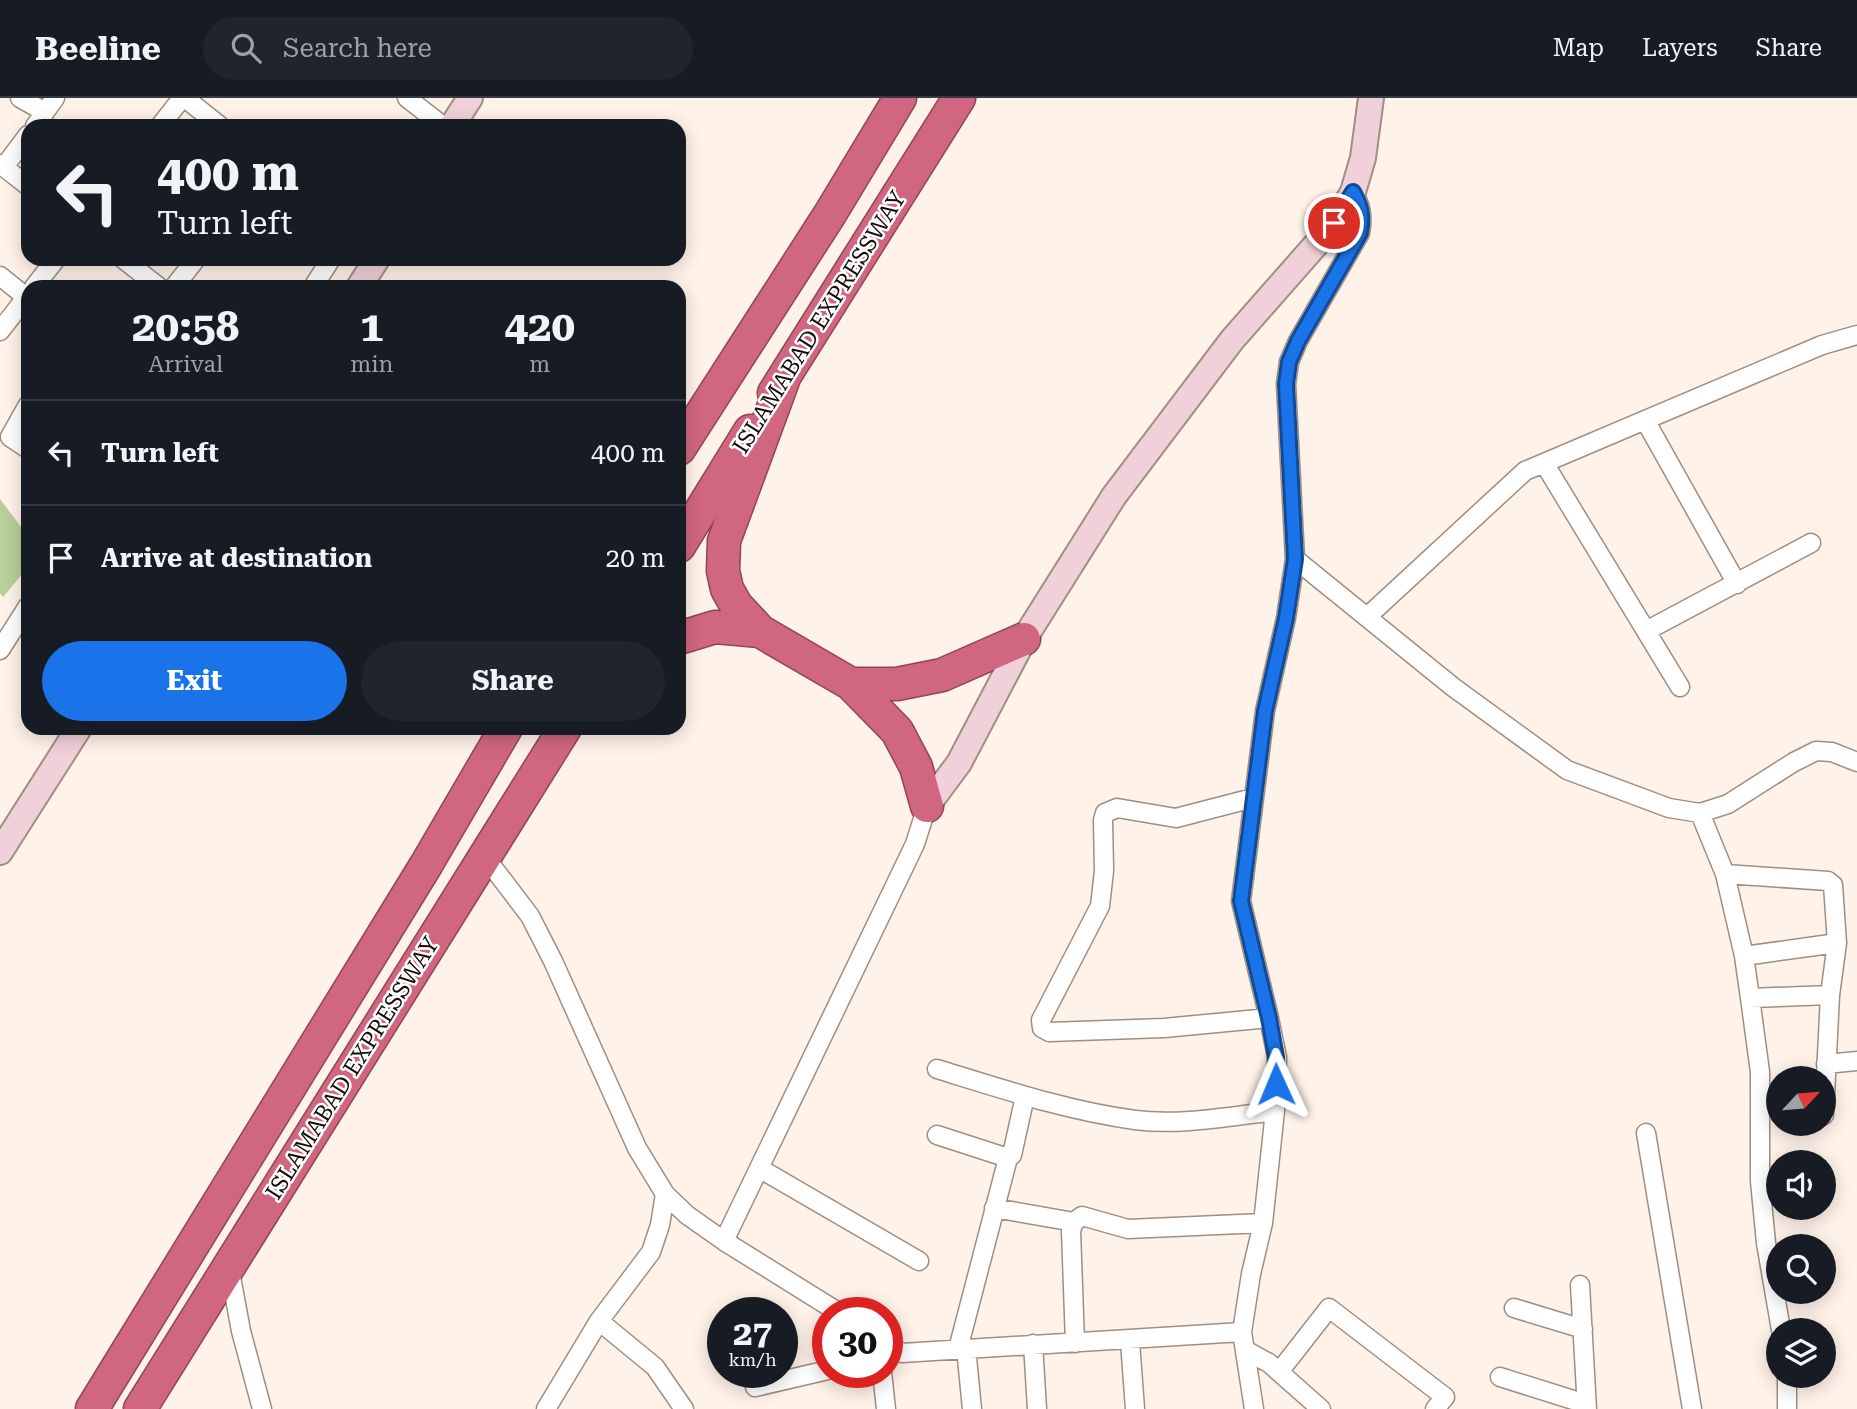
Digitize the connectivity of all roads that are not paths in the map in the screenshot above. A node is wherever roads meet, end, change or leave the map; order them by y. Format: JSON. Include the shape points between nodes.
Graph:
{"nodes":[{"id":1,"x":20,"y":98,"type":"edge"},
{"id":2,"x":184,"y":98,"type":"edge"},
{"id":3,"x":407,"y":98,"type":"edge"},
{"id":4,"x":470,"y":98,"type":"edge"},
{"id":5,"x":900,"y":98,"type":"edge"},
{"id":6,"x":959,"y":98,"type":"edge"},
{"id":7,"x":1371,"y":98,"type":"edge"},
{"id":8,"x":45,"y":112,"type":"edge"},
{"id":9,"x":166,"y":119,"type":"edge"},
{"id":10,"x":211,"y":119,"type":"edge"},
{"id":11,"x":422,"y":119,"type":"edge"},
{"id":12,"x":456,"y":119,"type":"edge"},
{"id":13,"x":21,"y":143,"type":"edge"},
{"id":14,"x":2,"y":165,"type":"edge"},
{"id":15,"x":21,"y":180,"type":"edge"},
{"id":16,"x":1353,"y":192,"type":"junction"},
{"id":17,"x":132,"y":266,"type":"edge"},
{"id":18,"x":190,"y":266,"type":"edge"},
{"id":19,"x":0,"y":276,"type":"edge"},
{"id":20,"x":150,"y":280,"type":"edge"},
{"id":21,"x":180,"y":280,"type":"edge"},
{"id":22,"x":21,"y":285,"type":"edge"},
{"id":23,"x":21,"y":305,"type":"edge"},
{"id":24,"x":0,"y":331,"type":"edge"},
{"id":25,"x":1857,"y":335,"type":"edge"},
{"id":26,"x":750,"y":338,"type":"junction"},
{"id":27,"x":784,"y":378,"type":"junction"},
{"id":28,"x":686,"y":404,"type":"edge"},
{"id":29,"x":21,"y":417,"type":"edge"},
{"id":30,"x":1645,"y":421,"type":"junction"},
{"id":31,"x":686,"y":438,"type":"edge"},
{"id":32,"x":21,"y":444,"type":"edge"},
{"id":33,"x":1544,"y":463,"type":"junction"},
{"id":34,"x":686,"y":535,"type":"edge"},
{"id":35,"x":1811,"y":543,"type":"dead end"},
{"id":36,"x":1295,"y":559,"type":"junction"},
{"id":37,"x":1737,"y":584,"type":"junction"},
{"id":38,"x":1368,"y":616,"type":"junction"},
{"id":39,"x":21,"y":617,"type":"edge"},
{"id":40,"x":760,"y":631,"type":"junction"},
{"id":41,"x":1646,"y":631,"type":"junction"},
{"id":42,"x":686,"y":636,"type":"edge"},
{"id":43,"x":1024,"y":639,"type":"junction"},
{"id":44,"x":0,"y":650,"type":"edge"},
{"id":45,"x":851,"y":684,"type":"junction"},
{"id":46,"x":1680,"y":687,"type":"dead end"},
{"id":47,"x":75,"y":735,"type":"edge"},
{"id":48,"x":502,"y":735,"type":"edge"},
{"id":49,"x":561,"y":735,"type":"edge"},
{"id":50,"x":577,"y":735,"type":"edge"},
{"id":51,"x":1857,"y":762,"type":"edge"},
{"id":52,"x":532,"y":781,"type":"junction"},
{"id":53,"x":1253,"y":797,"type":"junction"},
{"id":54,"x":927,"y":806,"type":"junction"},
{"id":55,"x":1700,"y":813,"type":"junction"},
{"id":56,"x":0,"y":852,"type":"edge"},
{"id":57,"x":485,"y":857,"type":"junction"},
{"id":58,"x":1725,"y":874,"type":"junction"},
{"id":59,"x":1837,"y":943,"type":"junction"},
{"id":60,"x":1744,"y":956,"type":"junction"},
{"id":61,"x":1830,"y":995,"type":"junction"},
{"id":62,"x":1750,"y":998,"type":"junction"},
{"id":63,"x":1269,"y":1018,"type":"junction"},
{"id":64,"x":1857,"y":1061,"type":"edge"},
{"id":65,"x":1826,"y":1064,"type":"joint"},
{"id":66,"x":937,"y":1069,"type":"dead end"},
{"id":67,"x":1025,"y":1096,"type":"junction"},
{"id":68,"x":1275,"y":1111,"type":"junction"},
{"id":69,"x":1646,"y":1133,"type":"dead end"},
{"id":70,"x":937,"y":1135,"type":"dead end"},
{"id":71,"x":1008,"y":1157,"type":"junction"},
{"id":72,"x":759,"y":1168,"type":"junction"},
{"id":73,"x":666,"y":1194,"type":"junction"},
{"id":74,"x":994,"y":1208,"type":"junction"},
{"id":75,"x":1074,"y":1222,"type":"junction"},
{"id":76,"x":1263,"y":1223,"type":"junction"},
{"id":77,"x":724,"y":1241,"type":"junction"},
{"id":78,"x":919,"y":1261,"type":"dead end"},
{"id":79,"x":229,"y":1266,"type":"junction"},
{"id":80,"x":1580,"y":1285,"type":"dead end"},
{"id":81,"x":814,"y":1297,"type":"edge"},
{"id":82,"x":1514,"y":1308,"type":"dead end"},
{"id":83,"x":1780,"y":1318,"type":"edge"},
{"id":84,"x":599,"y":1321,"type":"junction"},
{"id":85,"x":1583,"y":1329,"type":"junction"},
{"id":86,"x":1130,"y":1340,"type":"junction"},
{"id":87,"x":1244,"y":1341,"type":"junction"},
{"id":88,"x":1033,"y":1343,"type":"junction"},
{"id":89,"x":1075,"y":1343,"type":"junction"},
{"id":90,"x":962,"y":1349,"type":"junction"},
{"id":91,"x":903,"y":1351,"type":"edge"},
{"id":92,"x":1279,"y":1372,"type":"junction"},
{"id":93,"x":1500,"y":1377,"type":"dead end"},
{"id":94,"x":884,"y":1388,"type":"edge"},
{"id":95,"x":1787,"y":1388,"type":"edge"},
{"id":96,"x":1586,"y":1406,"type":"edge"},
{"id":97,"x":92,"y":1409,"type":"edge"},
{"id":98,"x":140,"y":1409,"type":"edge"},
{"id":99,"x":262,"y":1409,"type":"edge"},
{"id":100,"x":546,"y":1409,"type":"edge"},
{"id":101,"x":684,"y":1409,"type":"edge"},
{"id":102,"x":886,"y":1409,"type":"edge"},
{"id":103,"x":972,"y":1409,"type":"edge"},
{"id":104,"x":1037,"y":1409,"type":"edge"},
{"id":105,"x":1135,"y":1409,"type":"edge"},
{"id":106,"x":1254,"y":1409,"type":"edge"},
{"id":107,"x":1321,"y":1409,"type":"edge"},
{"id":108,"x":1435,"y":1409,"type":"edge"},
{"id":109,"x":1692,"y":1409,"type":"edge"},
{"id":110,"x":1787,"y":1409,"type":"edge"}],
"edges":[{"from":1,"to":8,"type":"street"},
{"from":2,"to":9,"type":"street"},
{"from":2,"to":10,"type":"street"},
{"from":3,"to":11,"type":"street"},
{"from":4,"to":12,"type":"street"},
{"from":5,"to":26,"type":"highway"},
{"from":6,"to":27,"type":"highway","name":"ISLAMABAD EXPRESSWAY"},
{"from":7,"to":16,"type":"street"},
{"from":13,"to":14,"type":"street"},
{"from":14,"to":15,"type":"street"},
{"from":16,"to":36,"type":"street","via":[[1363,217],[1360,233],[1289,362],[1286,384]]},
{"from":16,"to":43,"type":"street","via":[[1334,223],[1232,340],[1114,496]]},
{"from":17,"to":20,"type":"street"},
{"from":18,"to":21,"type":"street"},
{"from":19,"to":22,"type":"street"},
{"from":23,"to":24,"type":"street"},
{"from":25,"to":30,"type":"street","via":[[1822,345]]},
{"from":26,"to":28,"type":"highway"},
{"from":26,"to":31,"type":"highway"},
{"from":27,"to":34,"type":"highway","name":"ISLAMABAD EXPRESSWAY"},
{"from":27,"to":40,"type":"highway","via":[[724,541],[727,589]]},
{"from":29,"to":32,"type":"street","via":[[10,437]]},
{"from":30,"to":33,"type":"street"},
{"from":30,"to":37,"type":"street"},
{"from":33,"to":38,"type":"street","via":[[1525,471]]},
{"from":33,"to":41,"type":"street"},
{"from":35,"to":37,"type":"street"},
{"from":36,"to":38,"type":"street"},
{"from":36,"to":53,"type":"street"},
{"from":37,"to":41,"type":"street"},
{"from":38,"to":55,"type":"street","via":[[1453,687],[1567,769],[1669,808]]},
{"from":39,"to":44,"type":"street"},
{"from":40,"to":42,"type":"highway","via":[[716,627]]},
{"from":40,"to":45,"type":"highway"},
{"from":41,"to":46,"type":"street"},
{"from":43,"to":45,"type":"highway","via":[[942,676],[897,684]]},
{"from":43,"to":54,"type":"street","via":[[959,763]]},
{"from":45,"to":54,"type":"highway","via":[[897,731],[916,767]]},
{"from":47,"to":56,"type":"street"},
{"from":48,"to":97,"type":"highway","name":"ISLAMABAD EXPRESSWAY"},
{"from":49,"to":52,"type":"highway","name":"ISLAMABAD EXPRESSWAY"},
{"from":50,"to":52,"type":"highway"},
{"from":51,"to":55,"type":"street","via":[[1816,751],[1728,804]]},
{"from":52,"to":57,"type":"highway","name":"ISLAMABAD EXPRESSWAY"},
{"from":53,"to":63,"type":"street","via":[[1241,901]]},
{"from":53,"to":63,"type":"street","via":[[1176,818],[1117,808],[1105,813],[1100,906],[1041,1020],[1042,1028],[1049,1032]]},
{"from":54,"to":72,"type":"street","via":[[915,844]]},
{"from":55,"to":58,"type":"street"},
{"from":57,"to":73,"type":"street","via":[[530,916],[637,1148]]},
{"from":57,"to":79,"type":"highway","name":"ISLAMABAD EXPRESSWAY"},
{"from":58,"to":59,"type":"street","via":[[1829,881],[1835,891]]},
{"from":58,"to":60,"type":"street"},
{"from":59,"to":60,"type":"street"},
{"from":59,"to":61,"type":"street"},
{"from":60,"to":62,"type":"street"},
{"from":61,"to":62,"type":"street"},
{"from":61,"to":65,"type":"street"},
{"from":62,"to":83,"type":"street","via":[[1760,1072],[1766,1243]]},
{"from":63,"to":68,"type":"street","via":[[1276,1057]]},
{"from":64,"to":65,"type":"street"},
{"from":66,"to":67,"type":"street"},
{"from":67,"to":68,"type":"street","via":[[1137,1121]]},
{"from":67,"to":71,"type":"street"},
{"from":68,"to":76,"type":"street"},
{"from":69,"to":109,"type":"street"},
{"from":70,"to":71,"type":"street"},
{"from":71,"to":74,"type":"street"},
{"from":72,"to":77,"type":"street"},
{"from":72,"to":78,"type":"street"},
{"from":73,"to":77,"type":"street"},
{"from":73,"to":84,"type":"street","via":[[651,1252]]},
{"from":74,"to":75,"type":"street"},
{"from":74,"to":90,"type":"street"},
{"from":75,"to":76,"type":"street","via":[[1082,1216],[1128,1229]]},
{"from":75,"to":89,"type":"street"},
{"from":76,"to":87,"type":"street","via":[[1251,1274]]},
{"from":77,"to":81,"type":"street"},
{"from":79,"to":98,"type":"highway","name":"ISLAMABAD EXPRESSWAY"},
{"from":79,"to":99,"type":"street"},
{"from":80,"to":85,"type":"street"},
{"from":82,"to":85,"type":"street"},
{"from":84,"to":100,"type":"street"},
{"from":84,"to":101,"type":"street","via":[[655,1367]]},
{"from":85,"to":96,"type":"street"},
{"from":86,"to":87,"type":"street"},
{"from":86,"to":89,"type":"street"},
{"from":86,"to":105,"type":"street"},
{"from":87,"to":92,"type":"street"},
{"from":87,"to":106,"type":"street"},
{"from":88,"to":89,"type":"street"},
{"from":88,"to":90,"type":"street"},
{"from":88,"to":104,"type":"street"},
{"from":90,"to":91,"type":"street"},
{"from":90,"to":103,"type":"street"},
{"from":92,"to":107,"type":"street"},
{"from":92,"to":108,"type":"street","via":[[1329,1308],[1445,1397]]},
{"from":93,"to":96,"type":"street"},
{"from":94,"to":102,"type":"street"},
{"from":95,"to":110,"type":"street"}]}
